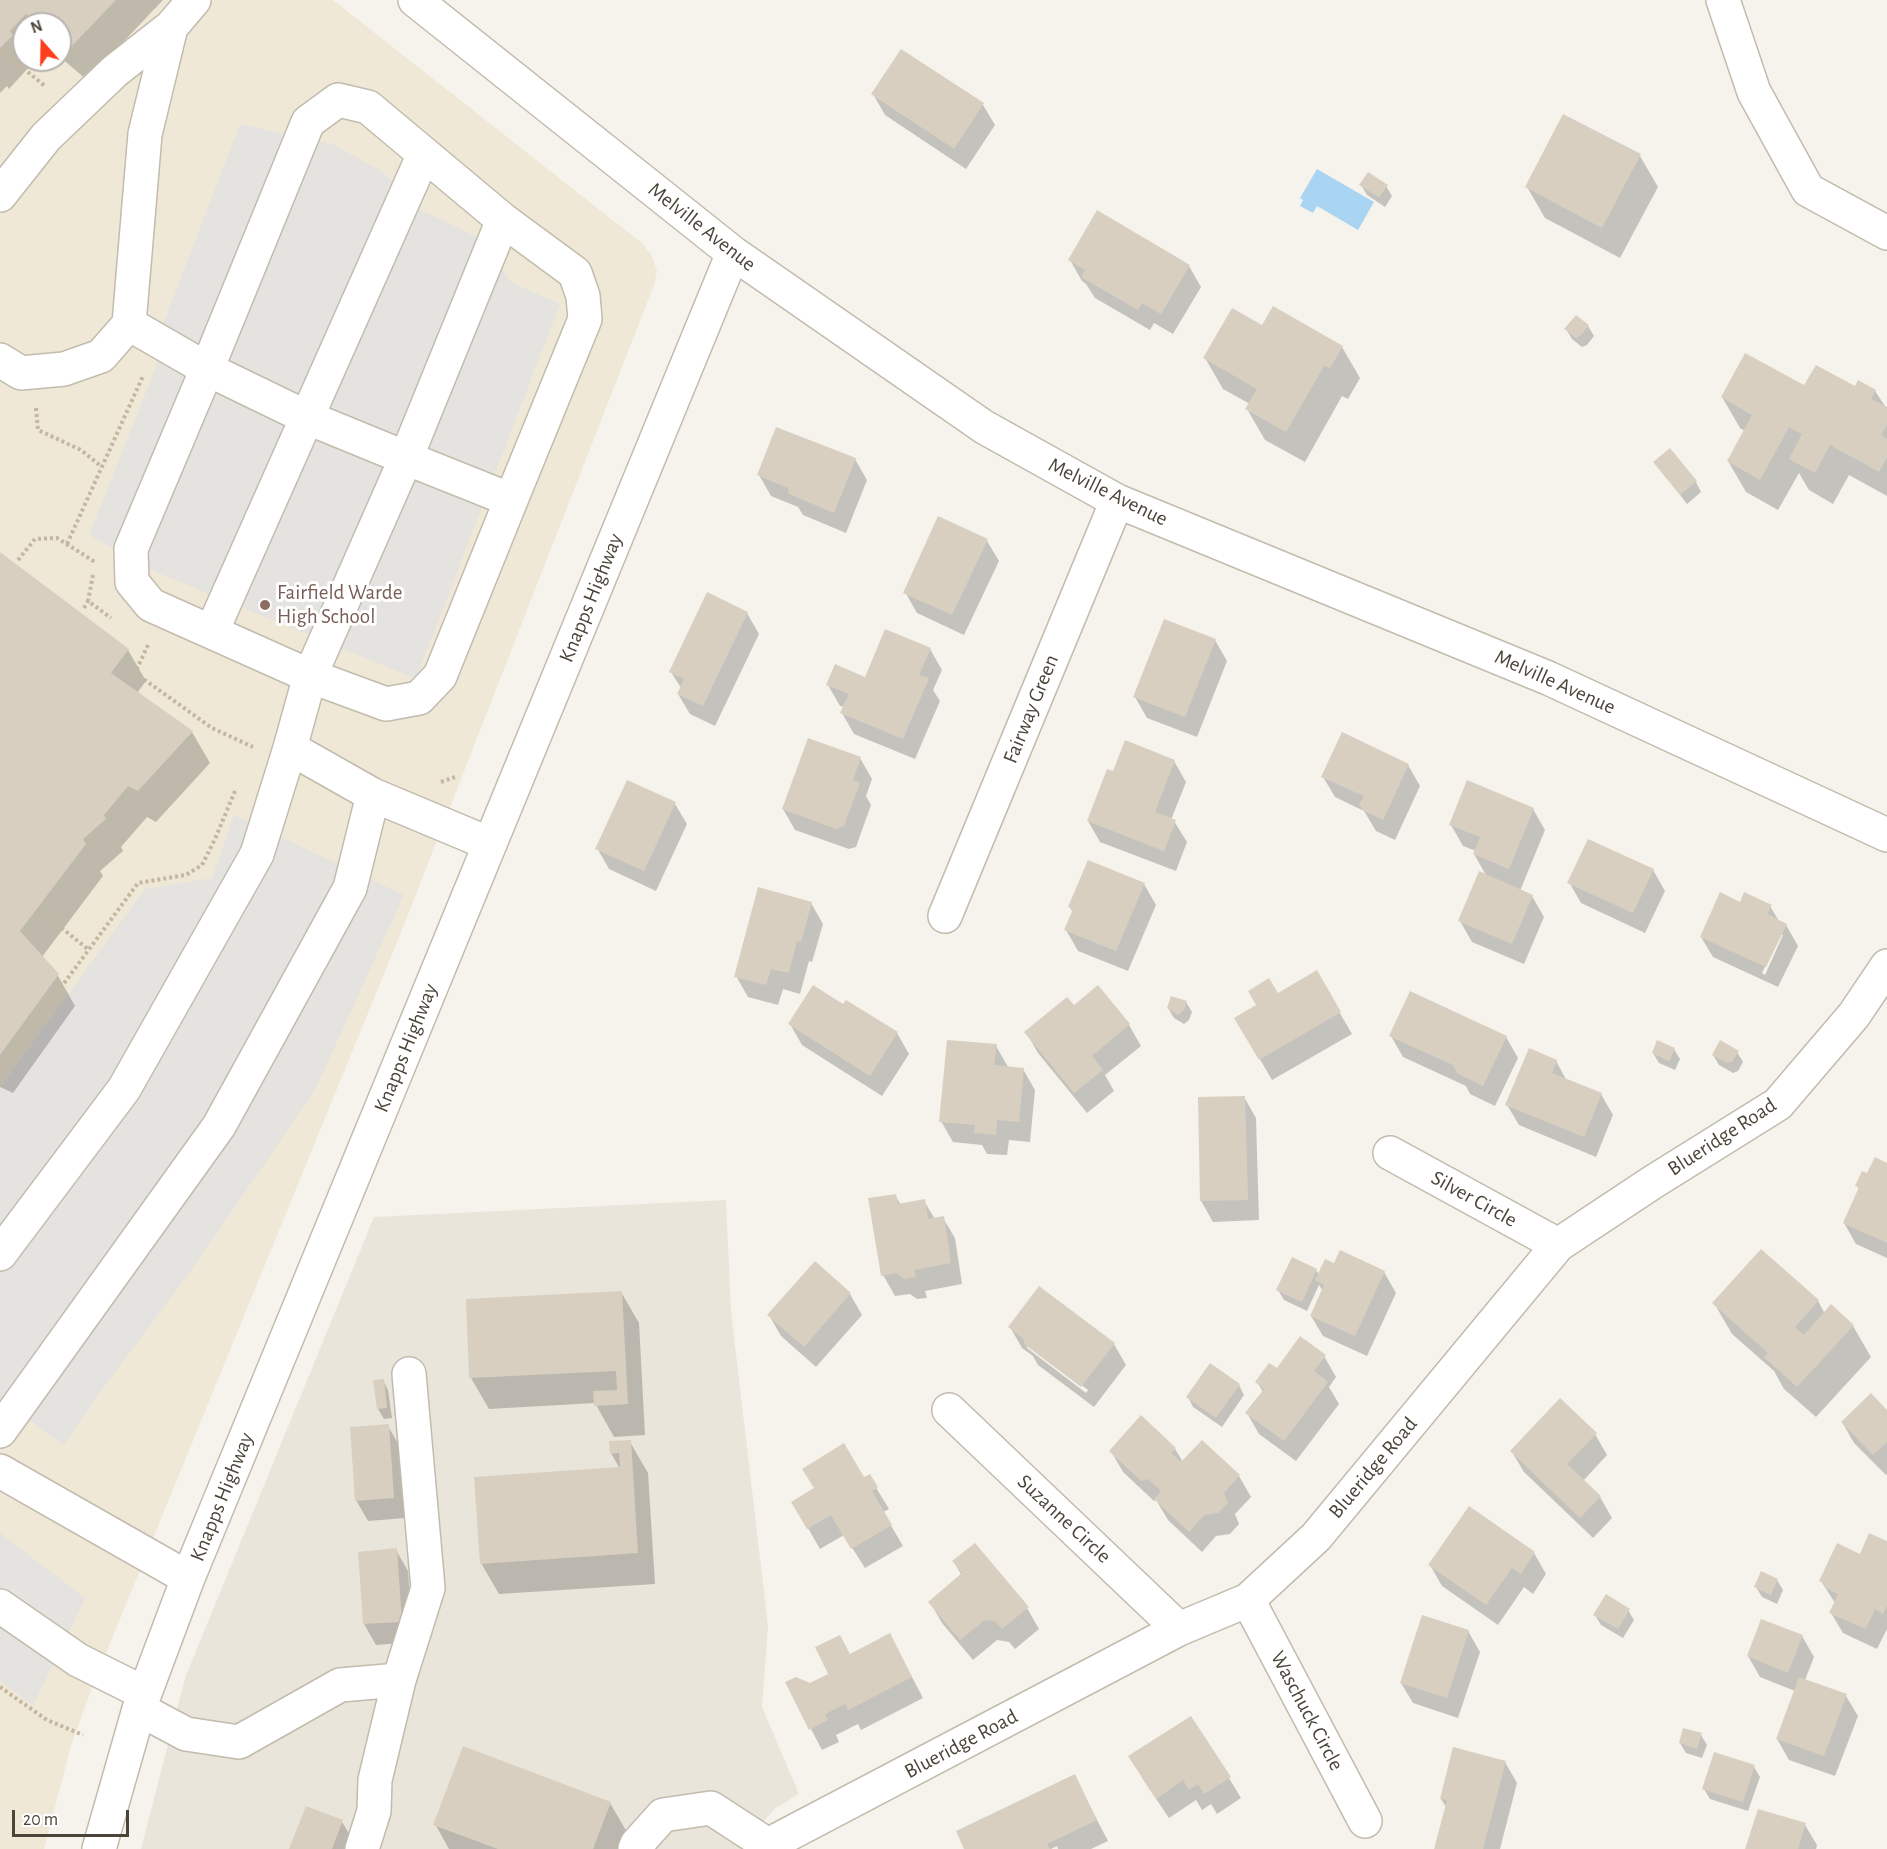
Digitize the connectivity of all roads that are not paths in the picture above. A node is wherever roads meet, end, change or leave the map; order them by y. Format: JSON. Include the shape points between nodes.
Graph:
{"nodes":[{"id":1,"x":194,"y":0,"type":"edge"},
{"id":2,"x":415,"y":0,"type":"edge"},
{"id":3,"x":1723,"y":0,"type":"edge"},
{"id":4,"x":171,"y":27,"type":"junction"},
{"id":5,"x":424,"y":154,"type":"junction"},
{"id":6,"x":0,"y":195,"type":"edge"},
{"id":7,"x":503,"y":220,"type":"junction"},
{"id":8,"x":1887,"y":233,"type":"edge"},
{"id":9,"x":733,"y":253,"type":"junction"},
{"id":10,"x":143,"y":332,"type":"junction"},
{"id":11,"x":0,"y":360,"type":"edge"},
{"id":12,"x":207,"y":369,"type":"junction"},
{"id":13,"x":306,"y":417,"type":"junction"},
{"id":14,"x":406,"y":458,"type":"junction"},
{"id":15,"x":511,"y":500,"type":"junction"},
{"id":16,"x":1117,"y":501,"type":"junction"},
{"id":17,"x":212,"y":631,"type":"junction"},
{"id":18,"x":310,"y":676,"type":"junction"},
{"id":19,"x":290,"y":748,"type":"junction"},
{"id":20,"x":373,"y":795,"type":"junction"},
{"id":21,"x":1887,"y":835,"type":"edge"},
{"id":22,"x":490,"y":844,"type":"junction"},
{"id":23,"x":945,"y":916,"type":"dead end"},
{"id":24,"x":1887,"y":966,"type":"edge"},
{"id":25,"x":1390,"y":1153,"type":"dead end"},
{"id":26,"x":1558,"y":1245,"type":"junction"},
{"id":27,"x":0,"y":1254,"type":"edge"},
{"id":28,"x":409,"y":1374,"type":"dead end"},
{"id":29,"x":949,"y":1410,"type":"dead end"},
{"id":30,"x":0,"y":1431,"type":"edge"},
{"id":31,"x":0,"y":1471,"type":"edge"},
{"id":32,"x":188,"y":1578,"type":"junction"},
{"id":33,"x":1248,"y":1600,"type":"junction"},
{"id":34,"x":0,"y":1606,"type":"edge"},
{"id":35,"x":1179,"y":1629,"type":"junction"},
{"id":36,"x":399,"y":1680,"type":"junction"},
{"id":37,"x":141,"y":1701,"type":"junction"},
{"id":38,"x":1365,"y":1821,"type":"dead end"},
{"id":39,"x":767,"y":1847,"type":"edge"},
{"id":40,"x":99,"y":1849,"type":"edge"},
{"id":41,"x":362,"y":1849,"type":"edge"},
{"id":42,"x":635,"y":1849,"type":"edge"}],
"edges":[{"from":1,"to":4,"type":"street"},
{"from":2,"to":9,"type":"street","name":"Melville Avenue"},
{"from":3,"to":8,"type":"street","via":[[1754,92],[1808,190]]},
{"from":4,"to":6,"type":"street","via":[[115,71],[46,138]]},
{"from":4,"to":10,"type":"street","via":[[145,134]]},
{"from":5,"to":7,"type":"street"},
{"from":5,"to":12,"type":"street","via":[[368,107],[338,100],[309,122]]},
{"from":5,"to":13,"type":"street"},
{"from":7,"to":14,"type":"street"},
{"from":7,"to":15,"type":"street","via":[[575,273],[585,319]]},
{"from":9,"to":16,"type":"street","name":"Melville Avenue","via":[[984,427]]},
{"from":9,"to":22,"type":"street","name":"Knapps Highway"},
{"from":10,"to":11,"type":"street","via":[[101,356],[64,369],[21,373]]},
{"from":10,"to":12,"type":"street"},
{"from":12,"to":13,"type":"street"},
{"from":12,"to":17,"type":"street","via":[[131,549],[132,582],[151,605]]},
{"from":13,"to":14,"type":"street"},
{"from":13,"to":17,"type":"street"},
{"from":14,"to":15,"type":"street"},
{"from":14,"to":18,"type":"street"},
{"from":15,"to":18,"type":"street","via":[[440,676],[419,698],[386,704]]},
{"from":16,"to":21,"type":"street","name":"Melville Avenue","via":[[1548,678]]},
{"from":16,"to":23,"type":"street","name":"Fairway Green"},
{"from":17,"to":18,"type":"street"},
{"from":18,"to":19,"type":"street"},
{"from":19,"to":20,"type":"street"},
{"from":19,"to":27,"type":"street","via":[[257,854],[130,1079]]},
{"from":20,"to":22,"type":"street"},
{"from":20,"to":30,"type":"street","via":[[350,888],[219,1126]]},
{"from":22,"to":32,"type":"street","name":"Knapps Highway"},
{"from":24,"to":26,"type":"street","name":"Blueridge Road","via":[[1854,1015],[1778,1104]]},
{"from":25,"to":26,"type":"street","name":"Silver Circle"},
{"from":26,"to":33,"type":"street","name":"Blueridge Road","via":[[1316,1537]]},
{"from":28,"to":36,"type":"street","via":[[428,1588]]},
{"from":29,"to":35,"type":"street","name":"Suzanne Circle"},
{"from":31,"to":32,"type":"street"},
{"from":32,"to":37,"type":"street","name":"Knapps Highway"},
{"from":33,"to":35,"type":"street","name":"Blueridge Road"},
{"from":33,"to":38,"type":"street","name":"Waschuck Circle"},
{"from":34,"to":37,"type":"street"},
{"from":35,"to":39,"type":"street","name":"Blueridge Road"},
{"from":36,"to":37,"type":"street","via":[[340,1685],[239,1742],[186,1734]]},
{"from":36,"to":41,"type":"street","via":[[375,1780],[374,1811]]},
{"from":37,"to":40,"type":"street","name":"Knapps Highway"},
{"from":39,"to":42,"type":"street","via":[[711,1808],[663,1815]]}]}
